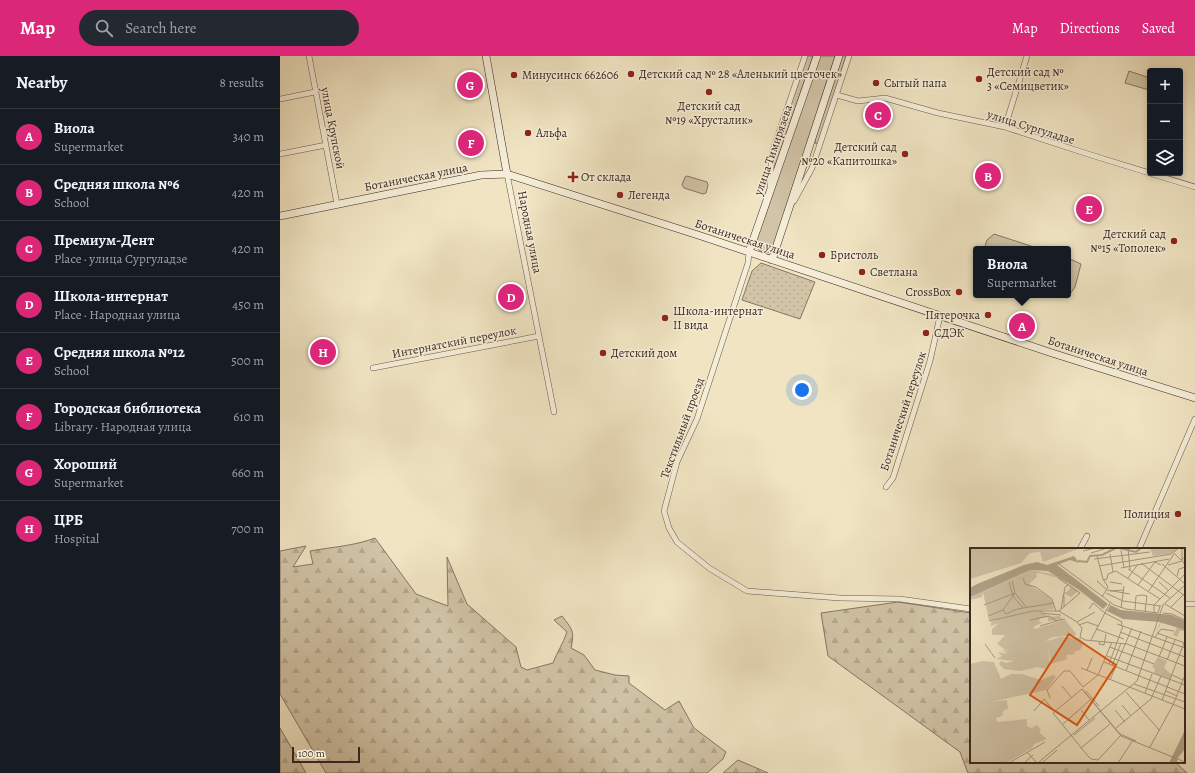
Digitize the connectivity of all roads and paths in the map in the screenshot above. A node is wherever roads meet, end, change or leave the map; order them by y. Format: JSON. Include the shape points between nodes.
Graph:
{"nodes":[{"id":1,"x":309,"y":56,"type":"edge"},
{"id":2,"x":486,"y":56,"type":"edge"},
{"id":3,"x":805,"y":56,"type":"edge"},
{"id":4,"x":817,"y":56,"type":"edge"},
{"id":5,"x":839,"y":56,"type":"edge"},
{"id":6,"x":849,"y":56,"type":"edge"},
{"id":7,"x":1027,"y":56,"type":"edge"},
{"id":8,"x":315,"y":92,"type":"junction"},
{"id":9,"x":837,"y":96,"type":"junction"},
{"id":10,"x":280,"y":99,"type":"edge"},
{"id":11,"x":1005,"y":126,"type":"junction"},
{"id":12,"x":326,"y":145,"type":"junction"},
{"id":13,"x":280,"y":154,"type":"edge"},
{"id":14,"x":507,"y":174,"type":"junction"},
{"id":15,"x":1195,"y":187,"type":"edge"},
{"id":16,"x":769,"y":195,"type":"junction"},
{"id":17,"x":337,"y":204,"type":"junction"},
{"id":18,"x":788,"y":210,"type":"junction"},
{"id":19,"x":280,"y":216,"type":"edge"},
{"id":20,"x":749,"y":252,"type":"junction"},
{"id":21,"x":772,"y":260,"type":"junction"},
{"id":22,"x":940,"y":316,"type":"junction"},
{"id":23,"x":539,"y":336,"type":"junction"},
{"id":24,"x":373,"y":368,"type":"dead end"},
{"id":25,"x":1195,"y":398,"type":"edge"},
{"id":26,"x":554,"y":412,"type":"dead end"},
{"id":27,"x":1195,"y":419,"type":"edge"},
{"id":28,"x":886,"y":487,"type":"dead end"},
{"id":29,"x":1087,"y":536,"type":"dead end"},
{"id":30,"x":1081,"y":548,"type":"edge"},
{"id":31,"x":1139,"y":548,"type":"edge"},
{"id":32,"x":970,"y":609,"type":"edge"}],
"edges":[{"from":1,"to":8,"type":"street","name":"улица Крупской"},
{"from":2,"to":14,"type":"street","name":"Народная улица"},
{"from":3,"to":16,"type":"street","via":[[772,153]]},
{"from":4,"to":16,"type":"street","name":"улица Тимирязева"},
{"from":5,"to":18,"type":"street"},
{"from":6,"to":9,"type":"street"},
{"from":7,"to":11,"type":"street"},
{"from":8,"to":10,"type":"street"},
{"from":8,"to":12,"type":"street","name":"улица Крупской"},
{"from":9,"to":11,"type":"street","name":"улица Сургуладзе","via":[[858,101],[885,98],[938,113]]},
{"from":9,"to":18,"type":"street","via":[[812,168]]},
{"from":11,"to":15,"type":"street","name":"улица Сургуладзе"},
{"from":12,"to":13,"type":"street"},
{"from":12,"to":17,"type":"street","name":"улица Крупской"},
{"from":14,"to":17,"type":"street","name":"Ботаническая улица","via":[[481,175]]},
{"from":14,"to":20,"type":"street","name":"Ботаническая улица"},
{"from":14,"to":23,"type":"street","name":"Народная улица"},
{"from":16,"to":20,"type":"street","name":"улица Тимирязева"},
{"from":17,"to":19,"type":"street","name":"Ботаническая улица"},
{"from":18,"to":21,"type":"street"},
{"from":20,"to":21,"type":"street","name":"Ботаническая улица"},
{"from":20,"to":32,"type":"street","name":"Текстильный проезд","via":[[748,263],[697,419],[677,462],[664,512],[677,542],[690,554],[747,591],[840,598],[900,599]]},
{"from":21,"to":22,"type":"street","name":"Ботаническая улица"},
{"from":22,"to":25,"type":"street","name":"Ботаническая улица"},
{"from":22,"to":28,"type":"street","name":"Ботанический переулок","via":[[930,361],[893,478]]},
{"from":23,"to":24,"type":"street","name":"Интернатский переулок"},
{"from":23,"to":26,"type":"street","name":"Народная улица"},
{"from":27,"to":31,"type":"street"},
{"from":29,"to":30,"type":"street"}]}
